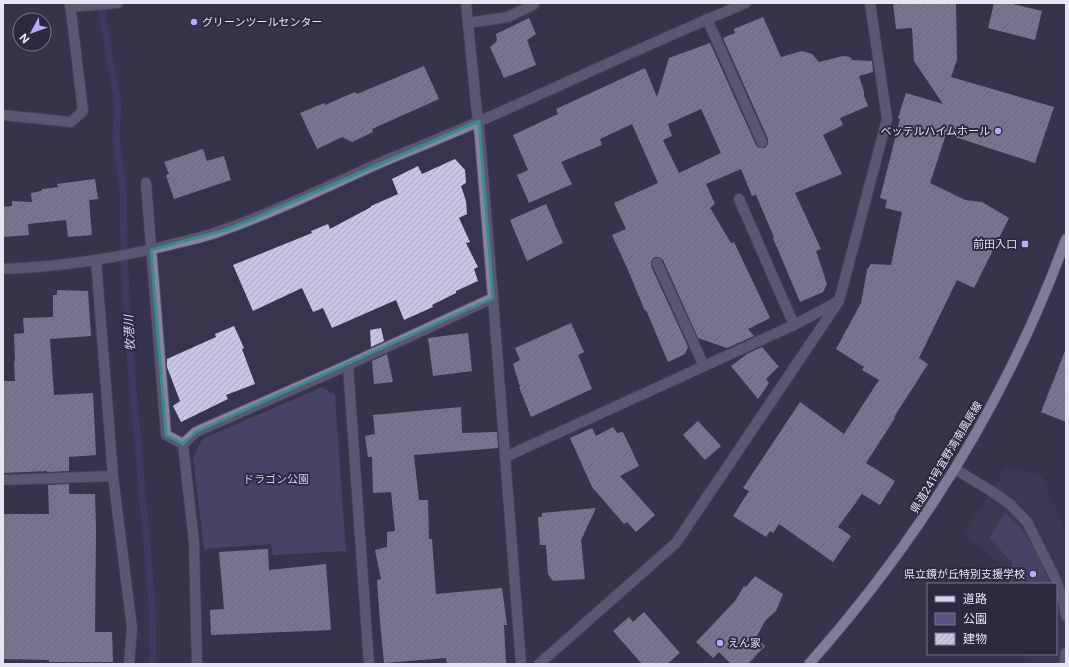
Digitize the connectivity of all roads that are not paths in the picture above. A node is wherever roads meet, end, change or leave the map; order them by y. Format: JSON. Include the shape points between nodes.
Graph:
{"nodes":[{"id":1,"x":118,"y":3,"type":"edge"},
{"id":2,"x":466,"y":3,"type":"edge"},
{"id":3,"x":534,"y":3,"type":"edge"},
{"id":4,"x":746,"y":3,"type":"edge"},
{"id":5,"x":870,"y":3,"type":"edge"},
{"id":6,"x":70,"y":5,"type":"edge"},
{"id":7,"x":707,"y":19,"type":"junction"},
{"id":8,"x":468,"y":23,"type":"junction"},
{"id":9,"x":3,"y":115,"type":"edge"},
{"id":10,"x":479,"y":121,"type":"junction"},
{"id":11,"x":762,"y":142,"type":"dead end"},
{"id":12,"x":146,"y":183,"type":"dead end"},
{"id":13,"x":739,"y":199,"type":"dead end"},
{"id":14,"x":1066,"y":239,"type":"edge"},
{"id":15,"x":146,"y":251,"type":"junction"},
{"id":16,"x":96,"y":260,"type":"junction"},
{"id":17,"x":657,"y":263,"type":"dead end"},
{"id":18,"x":3,"y":269,"type":"edge"},
{"id":19,"x":493,"y":298,"type":"junction"},
{"id":20,"x":839,"y":301,"type":"junction"},
{"id":21,"x":794,"y":325,"type":"junction"},
{"id":22,"x":348,"y":365,"type":"junction"},
{"id":23,"x":704,"y":366,"type":"junction"},
{"id":24,"x":183,"y":444,"type":"junction"},
{"id":25,"x":505,"y":456,"type":"junction"},
{"id":26,"x":955,"y":469,"type":"junction"},
{"id":27,"x":113,"y":476,"type":"junction"},
{"id":28,"x":3,"y":480,"type":"edge"},
{"id":29,"x":1057,"y":583,"type":"edge"},
{"id":30,"x":1057,"y":584,"type":"edge"},
{"id":31,"x":1066,"y":616,"type":"edge"},
{"id":32,"x":1066,"y":653,"type":"edge"},
{"id":33,"x":129,"y":664,"type":"edge"},
{"id":34,"x":197,"y":664,"type":"edge"},
{"id":35,"x":369,"y":664,"type":"edge"},
{"id":36,"x":521,"y":664,"type":"edge"},
{"id":37,"x":539,"y":664,"type":"edge"},
{"id":38,"x":809,"y":664,"type":"edge"},
{"id":39,"x":1064,"y":664,"type":"edge"}],
"edges":[{"from":1,"to":6,"type":"street"},
{"from":2,"to":8,"type":"street"},
{"from":3,"to":8,"type":"street","via":[[508,17]]},
{"from":4,"to":7,"type":"street"},
{"from":5,"to":20,"type":"street","via":[[887,119]]},
{"from":6,"to":9,"type":"street","via":[[83,111],[71,122]]},
{"from":7,"to":10,"type":"street"},
{"from":7,"to":11,"type":"street"},
{"from":8,"to":10,"type":"street"},
{"from":10,"to":15,"type":"street","via":[[225,230]]},
{"from":10,"to":19,"type":"street"},
{"from":12,"to":15,"type":"street"},
{"from":13,"to":21,"type":"street"},
{"from":14,"to":26,"type":"main road","name":"県道241号宜野湾南風原線","via":[[1018,355]]},
{"from":15,"to":16,"type":"street"},
{"from":15,"to":24,"type":"street","via":[[166,435]]},
{"from":16,"to":18,"type":"street"},
{"from":16,"to":27,"type":"street"},
{"from":17,"to":23,"type":"street"},
{"from":19,"to":22,"type":"street"},
{"from":19,"to":25,"type":"street"},
{"from":20,"to":21,"type":"street"},
{"from":20,"to":37,"type":"street","via":[[676,543]]},
{"from":21,"to":23,"type":"street"},
{"from":22,"to":24,"type":"street","via":[[196,432]]},
{"from":22,"to":35,"type":"street"},
{"from":23,"to":25,"type":"street"},
{"from":24,"to":34,"type":"street","via":[[194,542]]},
{"from":25,"to":36,"type":"street"},
{"from":26,"to":29,"type":"street","via":[[1010,504],[1027,522]]},
{"from":26,"to":38,"type":"main road","name":"県道241号宜野湾南風原線","via":[[881,578]]},
{"from":27,"to":28,"type":"street"},
{"from":27,"to":33,"type":"street","via":[[132,628]]},
{"from":30,"to":31,"type":"street"},
{"from":32,"to":39,"type":"street"}]}
